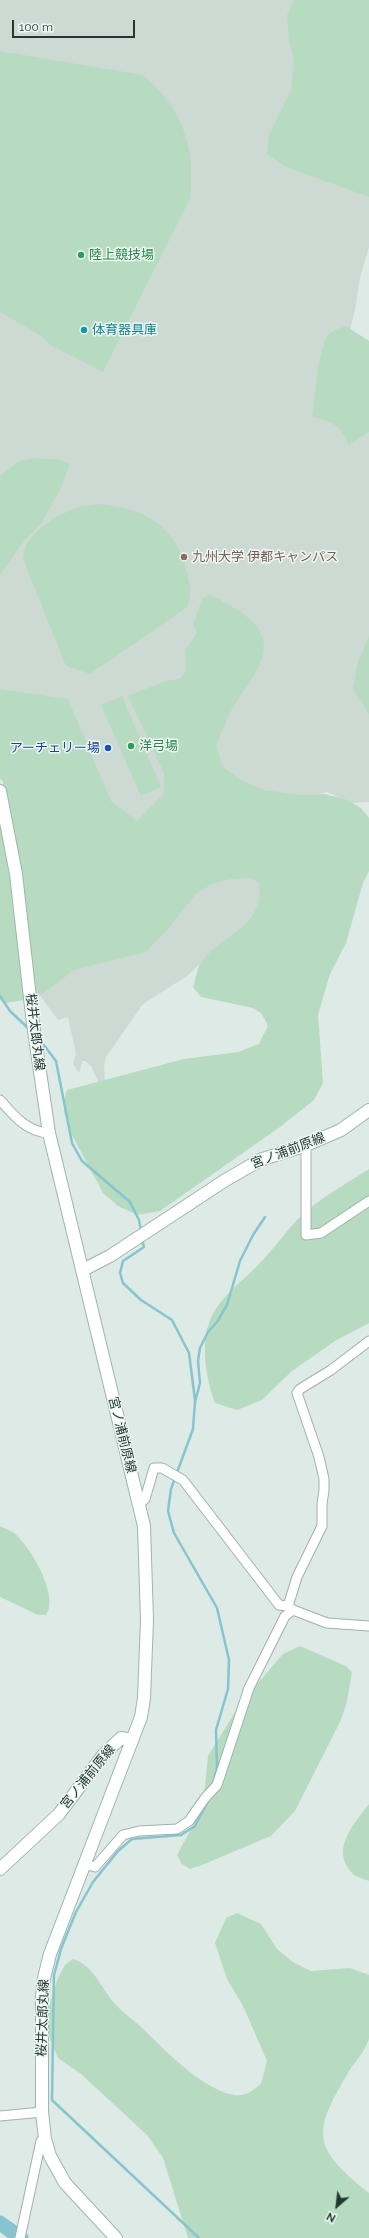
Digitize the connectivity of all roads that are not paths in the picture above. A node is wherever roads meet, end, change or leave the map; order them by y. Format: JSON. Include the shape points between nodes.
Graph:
{"nodes":[{"id":1,"x":0,"y":791,"type":"edge"},
{"id":2,"x":0,"y":1100,"type":"edge"},
{"id":3,"x":369,"y":1110,"type":"edge"},
{"id":4,"x":49,"y":1133,"type":"junction"},
{"id":5,"x":306,"y":1145,"type":"junction"},
{"id":6,"x":369,"y":1200,"type":"edge"},
{"id":7,"x":83,"y":1270,"type":"junction"},
{"id":8,"x":369,"y":1341,"type":"edge"},
{"id":9,"x":139,"y":1504,"type":"junction"},
{"id":10,"x":290,"y":1608,"type":"junction"},
{"id":11,"x":369,"y":1626,"type":"edge"},
{"id":12,"x":132,"y":1740,"type":"junction"},
{"id":13,"x":85,"y":1864,"type":"junction"},
{"id":14,"x":0,"y":1869,"type":"edge"},
{"id":15,"x":42,"y":2112,"type":"junction"},
{"id":16,"x":0,"y":2116,"type":"edge"},
{"id":17,"x":45,"y":2139,"type":"junction"},
{"id":18,"x":20,"y":2238,"type":"edge"},
{"id":19,"x":116,"y":2238,"type":"edge"}],
"edges":[{"from":1,"to":4,"type":"main road","name":"桜井太郎丸線","via":[[16,874],[33,1024]]},
{"from":2,"to":4,"type":"street","via":[[26,1126],[38,1132]]},
{"from":3,"to":5,"type":"main road","name":"宮ノ浦前原線","via":[[341,1130]]},
{"from":4,"to":7,"type":"main road","name":"桜井太郎丸線"},
{"from":5,"to":6,"type":"street","via":[[306,1236],[321,1233]]},
{"from":5,"to":7,"type":"main road","name":"宮ノ浦前原線","via":[[260,1160],[92,1267]]},
{"from":7,"to":9,"type":"main road","name":"宮ノ浦前原線"},
{"from":8,"to":10,"type":"street","via":[[297,1393],[319,1457],[324,1490],[322,1526],[297,1578]]},
{"from":9,"to":10,"type":"street","via":[[145,1499],[154,1468],[162,1468],[183,1480],[279,1605]]},
{"from":9,"to":12,"type":"main road","name":"宮ノ浦前原線","via":[[144,1526],[147,1620],[144,1698],[141,1717]]},
{"from":10,"to":11,"type":"street","via":[[327,1623]]},
{"from":10,"to":13,"type":"street","via":[[249,1688],[217,1785],[189,1821],[177,1829],[139,1831],[123,1835],[95,1866]]},
{"from":12,"to":13,"type":"main road","name":"桜井太郎丸線"},
{"from":12,"to":14,"type":"main road","name":"宮ノ浦前原線","via":[[121,1738],[104,1754],[59,1814]]},
{"from":13,"to":15,"type":"main road","name":"桜井太郎丸線","via":[[50,1954],[44,1978]]},
{"from":15,"to":16,"type":"street"},
{"from":15,"to":17,"type":"main road","name":"桜井太郎丸線"},
{"from":17,"to":18,"type":"street","via":[[41,2141]]},
{"from":17,"to":19,"type":"main road","name":"桜井太郎丸線","via":[[50,2156],[65,2183]]}]}
